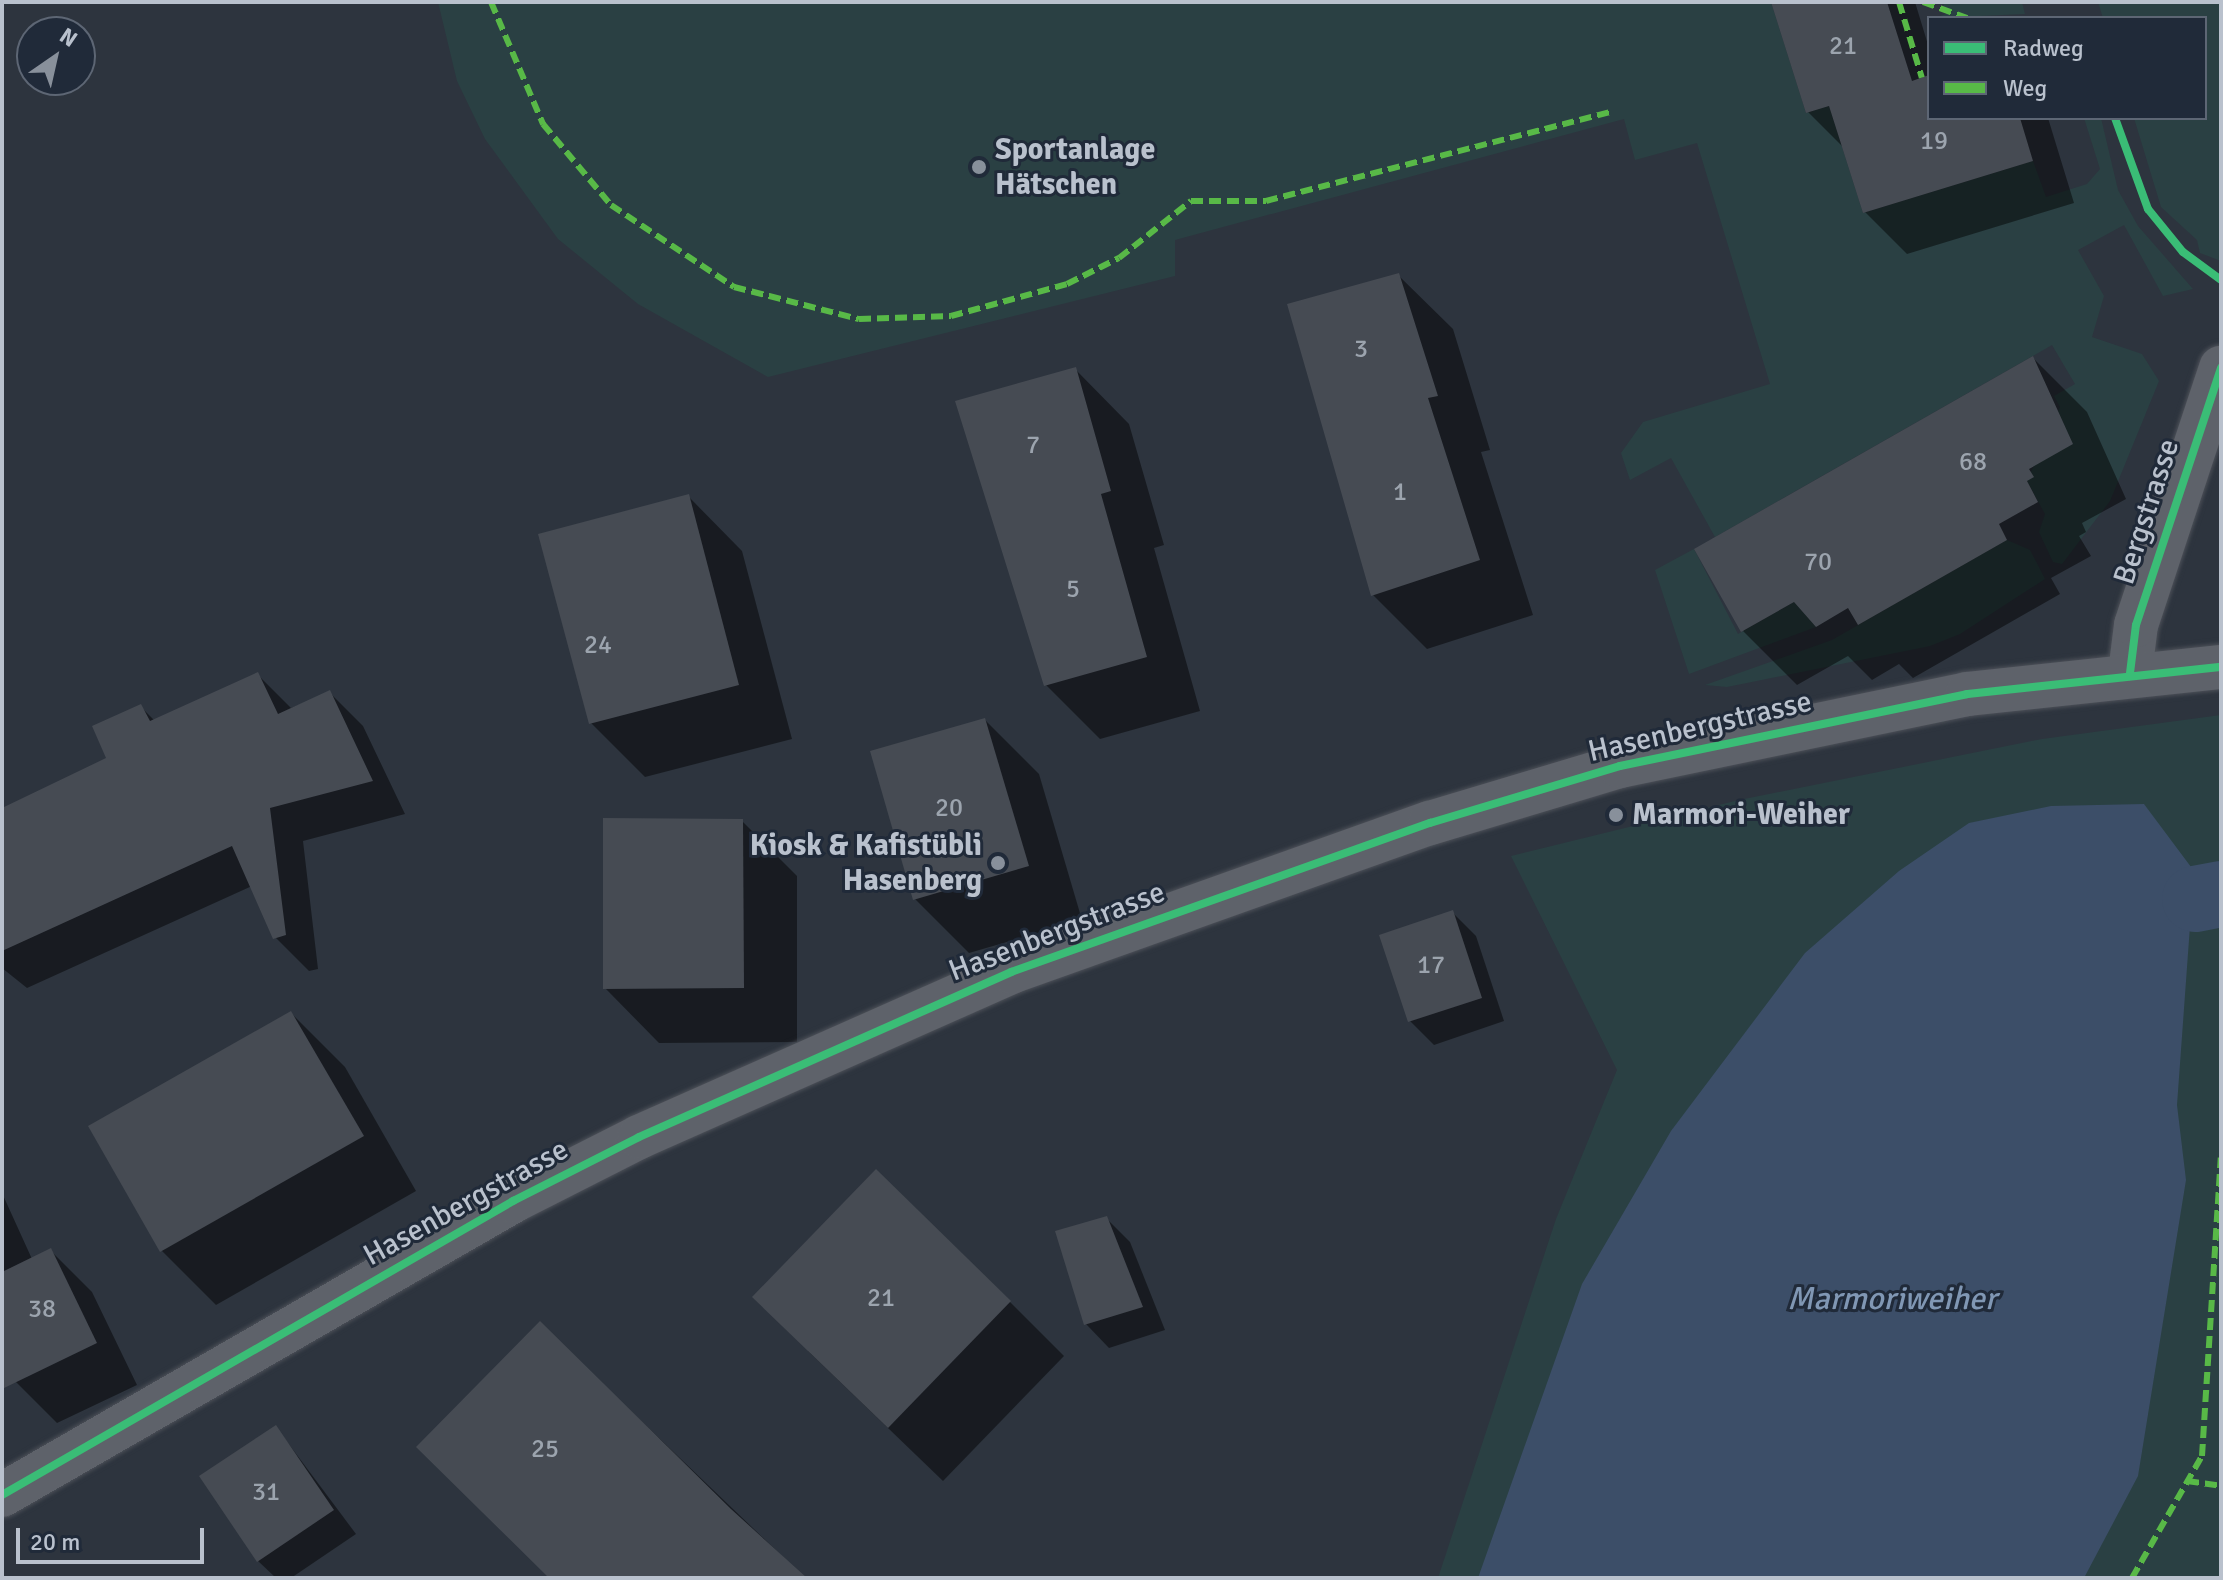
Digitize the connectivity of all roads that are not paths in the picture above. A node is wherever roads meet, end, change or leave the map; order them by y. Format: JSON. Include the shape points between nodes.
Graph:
{"nodes":[{"id":1,"x":2221,"y":368,"type":"edge"},
{"id":2,"x":2221,"y":667,"type":"edge"},
{"id":3,"x":2130,"y":673,"type":"junction"},
{"id":4,"x":2,"y":1495,"type":"edge"}],
"edges":[{"from":1,"to":3,"type":"street","name":"Bergstrasse","via":[[2136,625]]},
{"from":2,"to":3,"type":"street","name":"Hasenbergstrasse"},
{"from":3,"to":4,"type":"street","name":"Hasenbergstrasse","via":[[1967,694],[1620,766],[1415,828],[1011,972],[527,1194]]}]}
